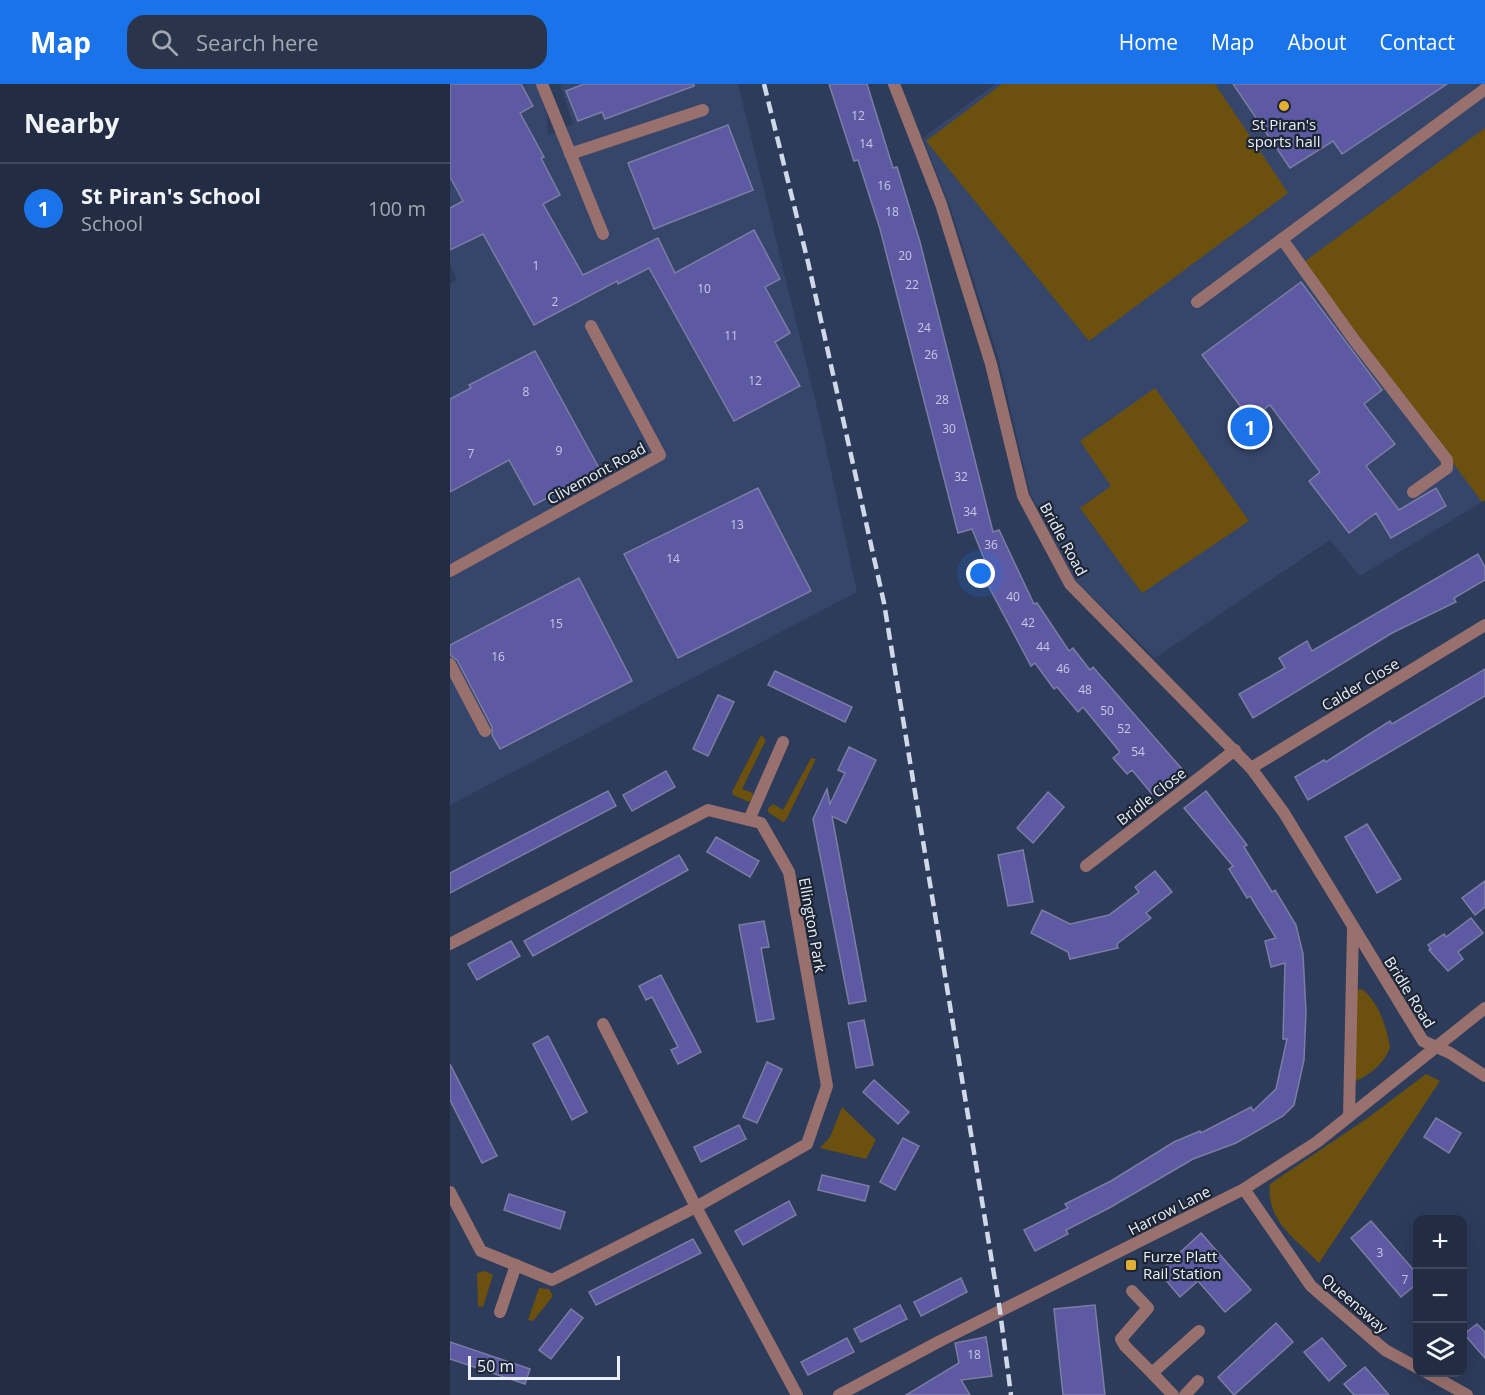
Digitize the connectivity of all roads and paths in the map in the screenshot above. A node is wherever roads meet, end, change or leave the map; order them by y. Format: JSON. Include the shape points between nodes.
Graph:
{"nodes":[{"id":1,"x":542,"y":84,"type":"edge"},
{"id":2,"x":894,"y":84,"type":"edge"},
{"id":3,"x":1485,"y":89,"type":"edge"},
{"id":4,"x":703,"y":110,"type":"dead end"},
{"id":5,"x":570,"y":154,"type":"junction"},
{"id":6,"x":603,"y":234,"type":"dead end"},
{"id":7,"x":1282,"y":239,"type":"junction"},
{"id":8,"x":1197,"y":302,"type":"dead end"},
{"id":9,"x":591,"y":326,"type":"dead end"},
{"id":10,"x":1413,"y":492,"type":"dead end"},
{"id":11,"x":450,"y":571,"type":"edge"},
{"id":12,"x":1485,"y":625,"type":"edge"},
{"id":13,"x":450,"y":664,"type":"edge"},
{"id":14,"x":485,"y":731,"type":"dead end"},
{"id":15,"x":783,"y":742,"type":"dead end"},
{"id":16,"x":1235,"y":750,"type":"junction"},
{"id":17,"x":1251,"y":768,"type":"junction"},
{"id":18,"x":749,"y":820,"type":"junction"},
{"id":19,"x":1086,"y":866,"type":"dead end"},
{"id":20,"x":1353,"y":928,"type":"junction"},
{"id":21,"x":450,"y":944,"type":"edge"},
{"id":22,"x":1485,"y":1008,"type":"edge"},
{"id":23,"x":603,"y":1024,"type":"dead end"},
{"id":24,"x":1437,"y":1048,"type":"junction"},
{"id":25,"x":1485,"y":1076,"type":"edge"},
{"id":26,"x":1349,"y":1116,"type":"junction"},
{"id":27,"x":1245,"y":1189,"type":"junction"},
{"id":28,"x":450,"y":1192,"type":"edge"},
{"id":29,"x":696,"y":1207,"type":"junction"},
{"id":30,"x":516,"y":1265,"type":"junction"},
{"id":31,"x":1132,"y":1291,"type":"dead end"},
{"id":32,"x":500,"y":1312,"type":"dead end"},
{"id":33,"x":1199,"y":1331,"type":"dead end"},
{"id":34,"x":1413,"y":1365,"type":"edge"},
{"id":35,"x":1152,"y":1373,"type":"junction"},
{"id":36,"x":1435,"y":1377,"type":"edge"},
{"id":37,"x":1198,"y":1381,"type":"dead end"},
{"id":38,"x":846,"y":1393,"type":"edge"},
{"id":39,"x":797,"y":1395,"type":"edge"},
{"id":40,"x":1173,"y":1395,"type":"edge"},
{"id":41,"x":1185,"y":1395,"type":"edge"},
{"id":42,"x":1467,"y":1395,"type":"edge"}],
"edges":[{"from":1,"to":5,"type":"street"},
{"from":2,"to":16,"type":"street","name":"Bridle Road","via":[[941,204],[991,364],[1023,496],[1070,585]]},
{"from":3,"to":7,"type":"street"},
{"from":4,"to":5,"type":"street"},
{"from":5,"to":6,"type":"street"},
{"from":7,"to":8,"type":"street"},
{"from":7,"to":10,"type":"street","via":[[1447,460],[1443,472]]},
{"from":9,"to":11,"type":"street","name":"Clivemont Road","via":[[660,454]]},
{"from":12,"to":17,"type":"street","name":"Calder Close"},
{"from":13,"to":14,"type":"street"},
{"from":15,"to":18,"type":"street"},
{"from":16,"to":17,"type":"street","name":"Bridle Road"},
{"from":16,"to":19,"type":"street","name":"Bridle Close"},
{"from":17,"to":20,"type":"street","name":"Bridle Road","via":[[1284,813]]},
{"from":18,"to":21,"type":"street","name":"Ellington Park","via":[[708,810]]},
{"from":18,"to":29,"type":"street","name":"Ellington Park","via":[[761,823],[789,872],[826,1086],[807,1144]]},
{"from":20,"to":24,"type":"street","name":"Bridle Road","via":[[1423,1041]]},
{"from":20,"to":26,"type":"street"},
{"from":22,"to":24,"type":"street","name":"Harrow Lane"},
{"from":23,"to":29,"type":"street"},
{"from":24,"to":25,"type":"street","name":"Bridle Road"},
{"from":24,"to":26,"type":"street","name":"Harrow Lane"},
{"from":26,"to":27,"type":"street","name":"Harrow Lane"},
{"from":27,"to":34,"type":"street","name":"Queensway","via":[[1311,1286],[1385,1350]]},
{"from":27,"to":38,"type":"street","name":"Harrow Lane"},
{"from":28,"to":30,"type":"street","name":"Ellington Park","via":[[481,1251]]},
{"from":29,"to":30,"type":"street","name":"Ellington Park","via":[[552,1280]]},
{"from":29,"to":39,"type":"street"},
{"from":30,"to":32,"type":"street"},
{"from":31,"to":35,"type":"street","via":[[1148,1308],[1121,1339]]},
{"from":33,"to":35,"type":"street"},
{"from":35,"to":40,"type":"street"},
{"from":36,"to":42,"type":"street"},
{"from":37,"to":41,"type":"street"}]}
